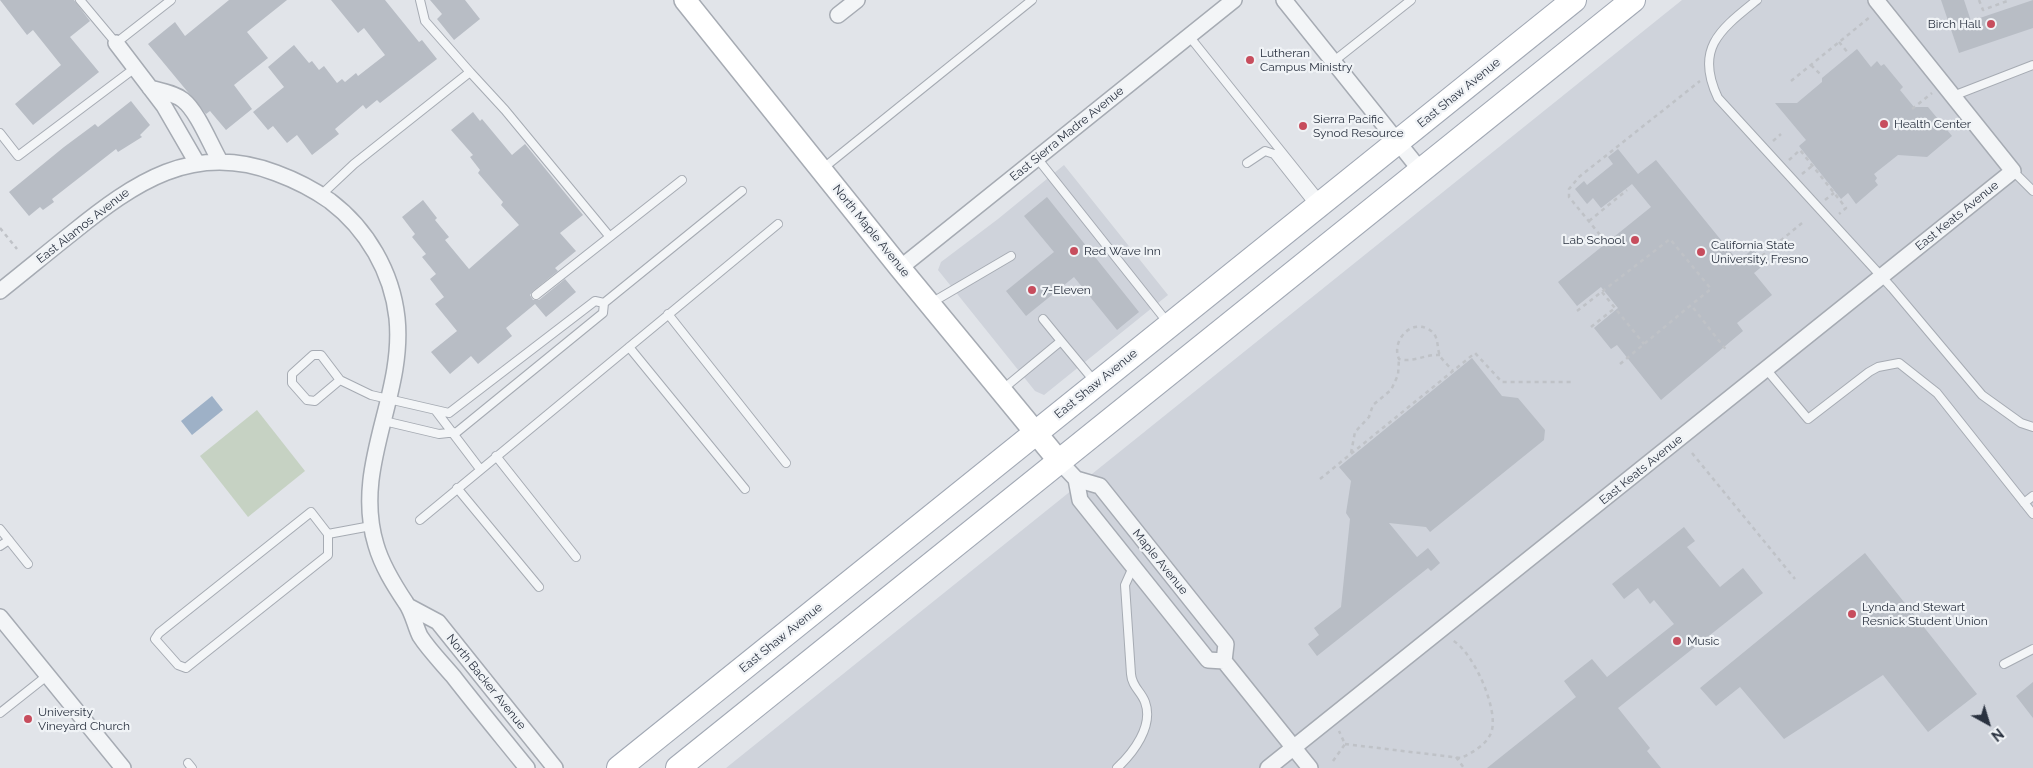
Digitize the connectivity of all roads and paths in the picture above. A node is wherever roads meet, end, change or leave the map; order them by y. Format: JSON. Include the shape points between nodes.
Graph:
{"nodes":[{"id":1,"x":80,"y":0,"type":"edge"},
{"id":2,"x":171,"y":0,"type":"edge"},
{"id":3,"x":420,"y":0,"type":"edge"},
{"id":4,"x":685,"y":0,"type":"edge"},
{"id":5,"x":857,"y":0,"type":"edge"},
{"id":6,"x":1032,"y":0,"type":"edge"},
{"id":7,"x":1234,"y":0,"type":"edge"},
{"id":8,"x":1284,"y":0,"type":"edge"},
{"id":9,"x":1411,"y":0,"type":"edge"},
{"id":10,"x":1574,"y":0,"type":"edge"},
{"id":11,"x":1633,"y":0,"type":"edge"},
{"id":12,"x":1757,"y":0,"type":"edge"},
{"id":13,"x":1876,"y":0,"type":"edge"},
{"id":14,"x":1979,"y":0,"type":"edge"},
{"id":15,"x":2010,"y":0,"type":"edge"},
{"id":16,"x":838,"y":15,"type":"dead end"},
{"id":17,"x":1871,"y":16,"type":"dead end"},
{"id":18,"x":1189,"y":36,"type":"junction"},
{"id":19,"x":1839,"y":42,"type":"junction"},
{"id":20,"x":116,"y":43,"type":"junction"},
{"id":21,"x":1849,"y":54,"type":"dead end"},
{"id":22,"x":1334,"y":62,"type":"junction"},
{"id":23,"x":1811,"y":65,"type":"junction"},
{"id":24,"x":2033,"y":65,"type":"edge"},
{"id":25,"x":135,"y":68,"type":"junction"},
{"id":26,"x":470,"y":72,"type":"junction"},
{"id":27,"x":1709,"y":74,"type":"junction"},
{"id":28,"x":1822,"y":76,"type":"dead end"},
{"id":29,"x":1791,"y":81,"type":"dead end"},
{"id":30,"x":150,"y":88,"type":"junction"},
{"id":31,"x":1933,"y":92,"type":"dead end"},
{"id":32,"x":1953,"y":96,"type":"junction"},
{"id":33,"x":1912,"y":109,"type":"dead end"},
{"id":34,"x":0,"y":133,"type":"edge"},
{"id":35,"x":1782,"y":134,"type":"dead end"},
{"id":36,"x":1398,"y":142,"type":"junction"},
{"id":37,"x":1770,"y":143,"type":"dead end"},
{"id":38,"x":1036,"y":158,"type":"junction"},
{"id":39,"x":220,"y":161,"type":"junction"},
{"id":40,"x":1787,"y":162,"type":"dead end"},
{"id":41,"x":197,"y":163,"type":"junction"},
{"id":42,"x":1247,"y":163,"type":"dead end"},
{"id":43,"x":1812,"y":166,"type":"junction"},
{"id":44,"x":171,"y":170,"type":"joint"},
{"id":45,"x":822,"y":170,"type":"junction"},
{"id":46,"x":1420,"y":171,"type":"junction"},
{"id":47,"x":2013,"y":171,"type":"junction"},
{"id":48,"x":1800,"y":175,"type":"dead end"},
{"id":49,"x":682,"y":180,"type":"dead end"},
{"id":50,"x":1627,"y":190,"type":"dead end"},
{"id":51,"x":742,"y":192,"type":"dead end"},
{"id":52,"x":2033,"y":192,"type":"edge"},
{"id":53,"x":1834,"y":193,"type":"junction"},
{"id":54,"x":321,"y":194,"type":"junction"},
{"id":55,"x":1824,"y":201,"type":"dead end"},
{"id":56,"x":1320,"y":205,"type":"junction"},
{"id":57,"x":1838,"y":215,"type":"dead end"},
{"id":58,"x":1589,"y":222,"type":"junction"},
{"id":59,"x":1802,"y":223,"type":"dead end"},
{"id":60,"x":778,"y":224,"type":"dead end"},
{"id":61,"x":0,"y":228,"type":"edge"},
{"id":62,"x":610,"y":237,"type":"junction"},
{"id":63,"x":1605,"y":241,"type":"dead end"},
{"id":64,"x":17,"y":249,"type":"dead end"},
{"id":65,"x":1011,"y":256,"type":"dead end"},
{"id":66,"x":1762,"y":256,"type":"dead end"},
{"id":67,"x":900,"y":268,"type":"junction"},
{"id":68,"x":1882,"y":277,"type":"junction"},
{"id":69,"x":0,"y":291,"type":"edge"},
{"id":70,"x":1602,"y":292,"type":"junction"},
{"id":71,"x":536,"y":295,"type":"dead end"},
{"id":72,"x":604,"y":303,"type":"junction"},
{"id":73,"x":930,"y":304,"type":"junction"},
{"id":74,"x":1691,"y":305,"type":"junction"},
{"id":75,"x":1615,"y":308,"type":"junction"},
{"id":76,"x":1577,"y":311,"type":"dead end"},
{"id":77,"x":668,"y":314,"type":"junction"},
{"id":78,"x":1043,"y":318,"type":"dead end"},
{"id":79,"x":1170,"y":325,"type":"junction"},
{"id":80,"x":1590,"y":327,"type":"dead end"},
{"id":81,"x":1061,"y":341,"type":"junction"},
{"id":82,"x":1644,"y":344,"type":"junction"},
{"id":83,"x":629,"y":347,"type":"junction"},
{"id":84,"x":1727,"y":351,"type":"dead end"},
{"id":85,"x":1440,"y":355,"type":"junction"},
{"id":86,"x":1399,"y":359,"type":"junction"},
{"id":87,"x":1620,"y":364,"type":"dead end"},
{"id":88,"x":1766,"y":369,"type":"junction"},
{"id":89,"x":1453,"y":371,"type":"junction"},
{"id":90,"x":340,"y":380,"type":"junction"},
{"id":91,"x":1572,"y":382,"type":"dead end"},
{"id":92,"x":1096,"y":384,"type":"junction"},
{"id":93,"x":1001,"y":390,"type":"junction"},
{"id":94,"x":390,"y":399,"type":"junction"},
{"id":95,"x":436,"y":411,"type":"junction"},
{"id":96,"x":384,"y":421,"type":"junction"},
{"id":97,"x":2033,"y":427,"type":"edge"},
{"id":98,"x":452,"y":432,"type":"junction"},
{"id":99,"x":1036,"y":432,"type":"junction"},
{"id":100,"x":1692,"y":453,"type":"dead end"},
{"id":101,"x":1351,"y":454,"type":"junction"},
{"id":102,"x":496,"y":456,"type":"junction"},
{"id":103,"x":1059,"y":461,"type":"junction"},
{"id":104,"x":786,"y":463,"type":"dead end"},
{"id":105,"x":480,"y":469,"type":"junction"},
{"id":106,"x":1320,"y":478,"type":"dead end"},
{"id":107,"x":1076,"y":479,"type":"junction"},
{"id":108,"x":458,"y":488,"type":"junction"},
{"id":109,"x":745,"y":489,"type":"dead end"},
{"id":110,"x":2033,"y":496,"type":"edge"},
{"id":111,"x":2024,"y":503,"type":"junction"},
{"id":112,"x":2033,"y":514,"type":"edge"},
{"id":113,"x":420,"y":520,"type":"dead end"},
{"id":114,"x":371,"y":526,"type":"junction"},
{"id":115,"x":0,"y":529,"type":"edge"},
{"id":116,"x":328,"y":534,"type":"junction"},
{"id":117,"x":9,"y":540,"type":"junction"},
{"id":118,"x":0,"y":546,"type":"edge"},
{"id":119,"x":576,"y":557,"type":"dead end"},
{"id":120,"x":28,"y":564,"type":"dead end"},
{"id":121,"x":1133,"y":567,"type":"junction"},
{"id":122,"x":1795,"y":579,"type":"dead end"},
{"id":123,"x":539,"y":587,"type":"dead end"},
{"id":124,"x":408,"y":606,"type":"junction"},
{"id":125,"x":0,"y":617,"type":"edge"},
{"id":126,"x":1448,"y":639,"type":"dead end"},
{"id":127,"x":2033,"y":649,"type":"edge"},
{"id":128,"x":1224,"y":661,"type":"junction"},
{"id":129,"x":2004,"y":664,"type":"dead end"},
{"id":130,"x":48,"y":675,"type":"junction"},
{"id":131,"x":0,"y":714,"type":"edge"},
{"id":132,"x":1337,"y":728,"type":"dead end"},
{"id":133,"x":1346,"y":744,"type":"junction"},
{"id":134,"x":1293,"y":748,"type":"junction"},
{"id":135,"x":1456,"y":757,"type":"junction"},
{"id":136,"x":1333,"y":761,"type":"dead end"},
{"id":137,"x":123,"y":768,"type":"edge"},
{"id":138,"x":527,"y":768,"type":"edge"},
{"id":139,"x":555,"y":768,"type":"edge"},
{"id":140,"x":619,"y":768,"type":"edge"},
{"id":141,"x":678,"y":768,"type":"edge"},
{"id":142,"x":1117,"y":768,"type":"edge"},
{"id":143,"x":1268,"y":768,"type":"edge"},
{"id":144,"x":1310,"y":768,"type":"edge"},
{"id":145,"x":1464,"y":768,"type":"edge"}],
"edges":[{"from":1,"to":20,"type":"lane"},
{"from":2,"to":20,"type":"lane"},
{"from":3,"to":26,"type":"lane","via":[[425,21]]},
{"from":4,"to":45,"type":"street","name":"North Maple Avenue"},
{"from":5,"to":16,"type":"street"},
{"from":6,"to":45,"type":"lane"},
{"from":7,"to":18,"type":"street","name":"East Sierra Madre Avenue"},
{"from":8,"to":22,"type":"street"},
{"from":9,"to":22,"type":"lane"},
{"from":10,"to":36,"type":"main road","name":"East Shaw Avenue"},
{"from":11,"to":46,"type":"main road"},
{"from":12,"to":27,"type":"lane","via":[[1723,28],[1715,39],[1710,52]]},
{"from":13,"to":32,"type":"street"},
{"from":14,"to":15,"type":"path","via":[[1983,10]]},
{"from":17,"to":19,"type":"path"},
{"from":18,"to":38,"type":"street","name":"East Sierra Madre Avenue"},
{"from":18,"to":56,"type":"lane"},
{"from":19,"to":21,"type":"path"},
{"from":19,"to":23,"type":"path"},
{"from":20,"to":25,"type":"street"},
{"from":22,"to":36,"type":"street"},
{"from":23,"to":28,"type":"path"},
{"from":23,"to":29,"type":"path"},
{"from":24,"to":32,"type":"lane"},
{"from":25,"to":30,"type":"street"},
{"from":25,"to":34,"type":"lane","via":[[18,156]]},
{"from":26,"to":54,"type":"lane"},
{"from":26,"to":62,"type":"lane"},
{"from":27,"to":58,"type":"path","via":[[1569,189],[1569,197]]},
{"from":27,"to":68,"type":"lane","via":[[1723,104]]},
{"from":30,"to":39,"type":"street","via":[[185,101]]},
{"from":30,"to":41,"type":"street","via":[[173,119]]},
{"from":31,"to":33,"type":"path"},
{"from":32,"to":47,"type":"street"},
{"from":35,"to":37,"type":"path"},
{"from":36,"to":46,"type":"street"},
{"from":36,"to":56,"type":"main road","name":"East Shaw Avenue"},
{"from":38,"to":67,"type":"street","name":"East Sierra Madre Avenue"},
{"from":38,"to":79,"type":"lane"},
{"from":39,"to":41,"type":"street","name":"North Backer Avenue"},
{"from":39,"to":54,"type":"street","name":"North Backer Avenue","via":[[264,168]]},
{"from":40,"to":43,"type":"path","via":[[1800,150]]},
{"from":41,"to":44,"type":"street","name":"North Backer Avenue"},
{"from":42,"to":56,"type":"lane","via":[[1265,151],[1274,154]]},
{"from":43,"to":48,"type":"path"},
{"from":43,"to":53,"type":"path"},
{"from":44,"to":69,"type":"street","name":"East Alamos Avenue","via":[[124,192]]},
{"from":45,"to":67,"type":"street","name":"North Maple Avenue"},
{"from":46,"to":103,"type":"main road"},
{"from":47,"to":52,"type":"lane"},
{"from":47,"to":68,"type":"street","name":"East Keats Avenue"},
{"from":49,"to":62,"type":"lane"},
{"from":50,"to":58,"type":"path"},
{"from":51,"to":72,"type":"lane"},
{"from":53,"to":55,"type":"path"},
{"from":53,"to":57,"type":"path","via":[[1846,208]]},
{"from":54,"to":94,"type":"street","name":"North Backer Avenue","via":[[351,219],[369,242],[392,292],[397,319],[397,356]]},
{"from":56,"to":79,"type":"main road","name":"East Shaw Avenue"},
{"from":58,"to":63,"type":"path"},
{"from":59,"to":66,"type":"path"},
{"from":60,"to":77,"type":"lane"},
{"from":61,"to":64,"type":"path"},
{"from":62,"to":71,"type":"lane"},
{"from":65,"to":73,"type":"lane"},
{"from":67,"to":73,"type":"street","name":"North Maple Avenue"},
{"from":68,"to":88,"type":"street","name":"East Keats Avenue"},
{"from":68,"to":97,"type":"lane","via":[[1982,394],[2021,423]]},
{"from":70,"to":74,"type":"path","via":[[1670,239],[1711,289]]},
{"from":70,"to":75,"type":"path"},
{"from":70,"to":76,"type":"path"},
{"from":72,"to":95,"type":"lane","via":[[595,300],[449,413]]},
{"from":72,"to":98,"type":"lane","via":[[603,313],[457,432]]},
{"from":73,"to":93,"type":"street","name":"North Maple Avenue"},
{"from":74,"to":82,"type":"path"},
{"from":74,"to":84,"type":"path"},
{"from":75,"to":80,"type":"path"},
{"from":75,"to":82,"type":"path"},
{"from":77,"to":83,"type":"lane"},
{"from":77,"to":104,"type":"lane"},
{"from":78,"to":81,"type":"lane"},
{"from":79,"to":92,"type":"main road","name":"East Shaw Avenue"},
{"from":81,"to":92,"type":"lane"},
{"from":81,"to":93,"type":"lane"},
{"from":82,"to":87,"type":"path"},
{"from":83,"to":102,"type":"lane"},
{"from":83,"to":109,"type":"lane"},
{"from":85,"to":86,"type":"path","via":[[1406,361]]},
{"from":85,"to":86,"type":"path","via":[[1437,337],[1428,329],[1416,326],[1402,334],[1396,354]]},
{"from":85,"to":89,"type":"path"},
{"from":86,"to":101,"type":"path","via":[[1398,375],[1391,390],[1373,405],[1370,417],[1355,432]]},
{"from":88,"to":111,"type":"lane","via":[[1808,419],[1869,372],[1899,363],[1937,393]]},
{"from":88,"to":134,"type":"street","name":"East Keats Avenue"},
{"from":89,"to":91,"type":"path","via":[[1475,353],[1502,382]]},
{"from":89,"to":101,"type":"path"},
{"from":90,"to":90,"type":"lane","via":[[315,401],[307,400],[292,383],[292,374],[313,355],[321,355]]},
{"from":90,"to":94,"type":"lane","via":[[371,395]]},
{"from":92,"to":99,"type":"main road","name":"East Shaw Avenue"},
{"from":93,"to":99,"type":"street","name":"North Maple Avenue"},
{"from":94,"to":95,"type":"lane"},
{"from":94,"to":96,"type":"street","name":"North Backer Avenue"},
{"from":95,"to":98,"type":"lane"},
{"from":96,"to":98,"type":"lane","via":[[439,434]]},
{"from":96,"to":114,"type":"street","name":"North Backer Avenue","via":[[369,483]]},
{"from":98,"to":105,"type":"lane"},
{"from":99,"to":103,"type":"street","name":"North Maple Avenue"},
{"from":99,"to":140,"type":"main road","name":"East Shaw Avenue"},
{"from":100,"to":122,"type":"path"},
{"from":101,"to":106,"type":"path"},
{"from":102,"to":105,"type":"lane"},
{"from":102,"to":119,"type":"lane"},
{"from":103,"to":107,"type":"street","name":"Maple Avenue"},
{"from":103,"to":141,"type":"main road"},
{"from":105,"to":108,"type":"lane"},
{"from":107,"to":121,"type":"street","name":"Maple Avenue","via":[[1080,500]]},
{"from":107,"to":128,"type":"street","name":"Maple Avenue","via":[[1100,486],[1226,644]]},
{"from":108,"to":113,"type":"lane"},
{"from":108,"to":123,"type":"lane"},
{"from":110,"to":111,"type":"lane"},
{"from":111,"to":112,"type":"lane"},
{"from":114,"to":116,"type":"lane"},
{"from":114,"to":124,"type":"street","name":"North Backer Avenue","via":[[381,560]]},
{"from":115,"to":117,"type":"lane"},
{"from":116,"to":116,"type":"lane","via":[[328,555],[186,668],[178,665],[155,639],[311,512]]},
{"from":117,"to":118,"type":"lane"},
{"from":117,"to":120,"type":"lane"},
{"from":121,"to":128,"type":"street","name":"Maple Avenue","via":[[1208,660]]},
{"from":121,"to":142,"type":"lane","via":[[1125,585],[1132,682],[1146,705],[1146,720],[1140,739]]},
{"from":124,"to":138,"type":"street","name":"North Backer Avenue","via":[[421,636]]},
{"from":124,"to":139,"type":"street","name":"North Backer Avenue","via":[[438,622]]},
{"from":125,"to":130,"type":"street"},
{"from":126,"to":135,"type":"path","via":[[1455,641],[1473,663],[1492,712],[1491,733],[1486,740],[1469,754]]},
{"from":127,"to":129,"type":"lane"},
{"from":128,"to":134,"type":"street"},
{"from":130,"to":131,"type":"lane"},
{"from":130,"to":137,"type":"street"},
{"from":132,"to":133,"type":"path"},
{"from":133,"to":135,"type":"path"},
{"from":133,"to":136,"type":"path"},
{"from":134,"to":143,"type":"street","name":"East Keats Avenue"},
{"from":134,"to":144,"type":"street"},
{"from":135,"to":145,"type":"path"}]}
